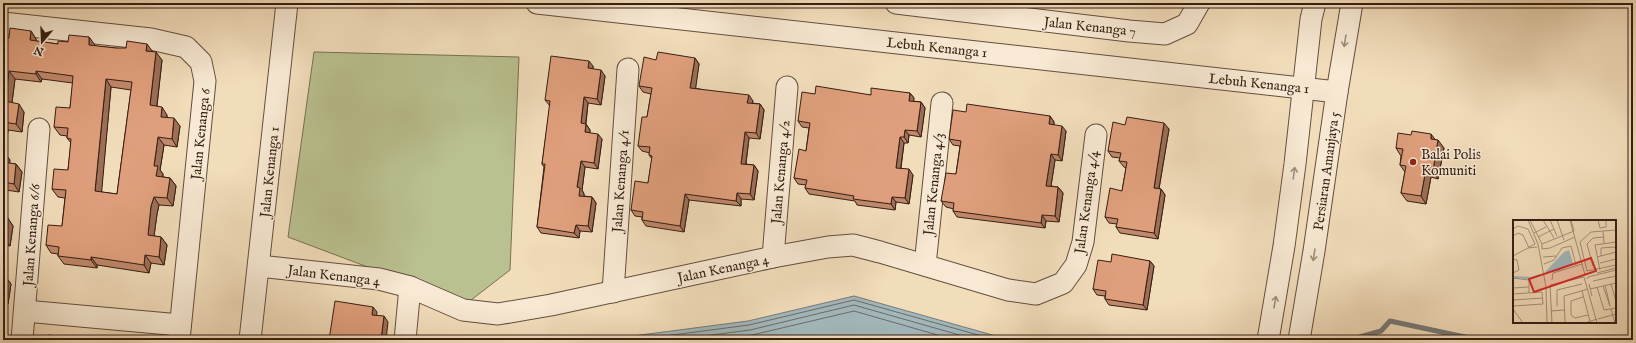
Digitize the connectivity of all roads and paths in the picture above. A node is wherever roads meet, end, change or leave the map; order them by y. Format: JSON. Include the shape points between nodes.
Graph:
{"nodes":[{"id":1,"x":287,"y":3,"type":"edge"},
{"id":2,"x":537,"y":3,"type":"edge"},
{"id":3,"x":896,"y":3,"type":"edge"},
{"id":4,"x":1199,"y":3,"type":"edge"},
{"id":5,"x":1315,"y":3,"type":"edge"},
{"id":6,"x":1352,"y":3,"type":"edge"},
{"id":7,"x":587,"y":5,"type":"edge"},
{"id":8,"x":3,"y":23,"type":"edge"},
{"id":9,"x":628,"y":69,"type":"dead end"},
{"id":10,"x":787,"y":87,"type":"dead end"},
{"id":11,"x":1302,"y":88,"type":"junction"},
{"id":12,"x":1337,"y":92,"type":"junction"},
{"id":13,"x":942,"y":103,"type":"dead end"},
{"id":14,"x":39,"y":129,"type":"dead end"},
{"id":15,"x":1096,"y":135,"type":"dead end"},
{"id":16,"x":773,"y":257,"type":"junction"},
{"id":17,"x":924,"y":265,"type":"junction"},
{"id":18,"x":259,"y":266,"type":"junction"},
{"id":19,"x":410,"y":287,"type":"junction"},
{"id":20,"x":613,"y":292,"type":"junction"},
{"id":21,"x":1036,"y":294,"type":"joint"},
{"id":22,"x":25,"y":311,"type":"junction"},
{"id":23,"x":179,"y":333,"type":"edge"},
{"id":24,"x":22,"y":340,"type":"edge"},
{"id":25,"x":250,"y":340,"type":"edge"},
{"id":26,"x":406,"y":340,"type":"edge"},
{"id":27,"x":1268,"y":340,"type":"edge"},
{"id":28,"x":1299,"y":340,"type":"edge"}],
"edges":[{"from":1,"to":18,"type":"street","name":"Jalan Kenanga 1"},
{"from":2,"to":7,"type":"street","name":"Lebuh Kenanga 1"},
{"from":3,"to":4,"type":"street","name":"Jalan Kenanga 7","via":[[1165,34],[1187,24]]},
{"from":5,"to":11,"type":"street"},
{"from":6,"to":12,"type":"street","name":"Persiaran Amanjaya 5","one_way":true},
{"from":7,"to":11,"type":"street","name":"Lebuh Kenanga 1"},
{"from":8,"to":23,"type":"street","name":"Jalan Kenanga 6","via":[[151,40],[186,47],[201,62],[205,80]]},
{"from":9,"to":20,"type":"street","name":"Jalan Kenanga 4/1"},
{"from":10,"to":16,"type":"street","name":"Jalan Kenanga 4/2"},
{"from":11,"to":12,"type":"street","name":"Lebuh Kenanga 1"},
{"from":27,"to":11,"type":"street","one_way":true,"via":[[1284,246]]},
{"from":12,"to":28,"type":"street","name":"Persiaran Amanjaya 5","one_way":true,"via":[[1316,244]]},
{"from":13,"to":17,"type":"street","name":"Jalan Kenanga 4/3"},
{"from":14,"to":22,"type":"street","name":"Jalan Kenanga 6/6"},
{"from":15,"to":21,"type":"street","name":"Jalan Kenanga 4/4","via":[[1083,242],[1076,265],[1063,283]]},
{"from":16,"to":17,"type":"street","name":"Jalan Kenanga 4","via":[[853,245]]},
{"from":16,"to":20,"type":"street","name":"Jalan Kenanga 4"},
{"from":17,"to":21,"type":"street","name":"Jalan Kenanga 4","via":[[1008,290]]},
{"from":18,"to":19,"type":"street","name":"Jalan Kenanga 4","via":[[379,279]]},
{"from":18,"to":25,"type":"street","name":"Jalan Kenanga 1"},
{"from":19,"to":20,"type":"street","name":"Jalan Kenanga 4","via":[[463,310],[498,314]]},
{"from":19,"to":26,"type":"street"},
{"from":22,"to":23,"type":"street"},
{"from":22,"to":24,"type":"street","name":"Jalan Kenanga 6/6"}]}
